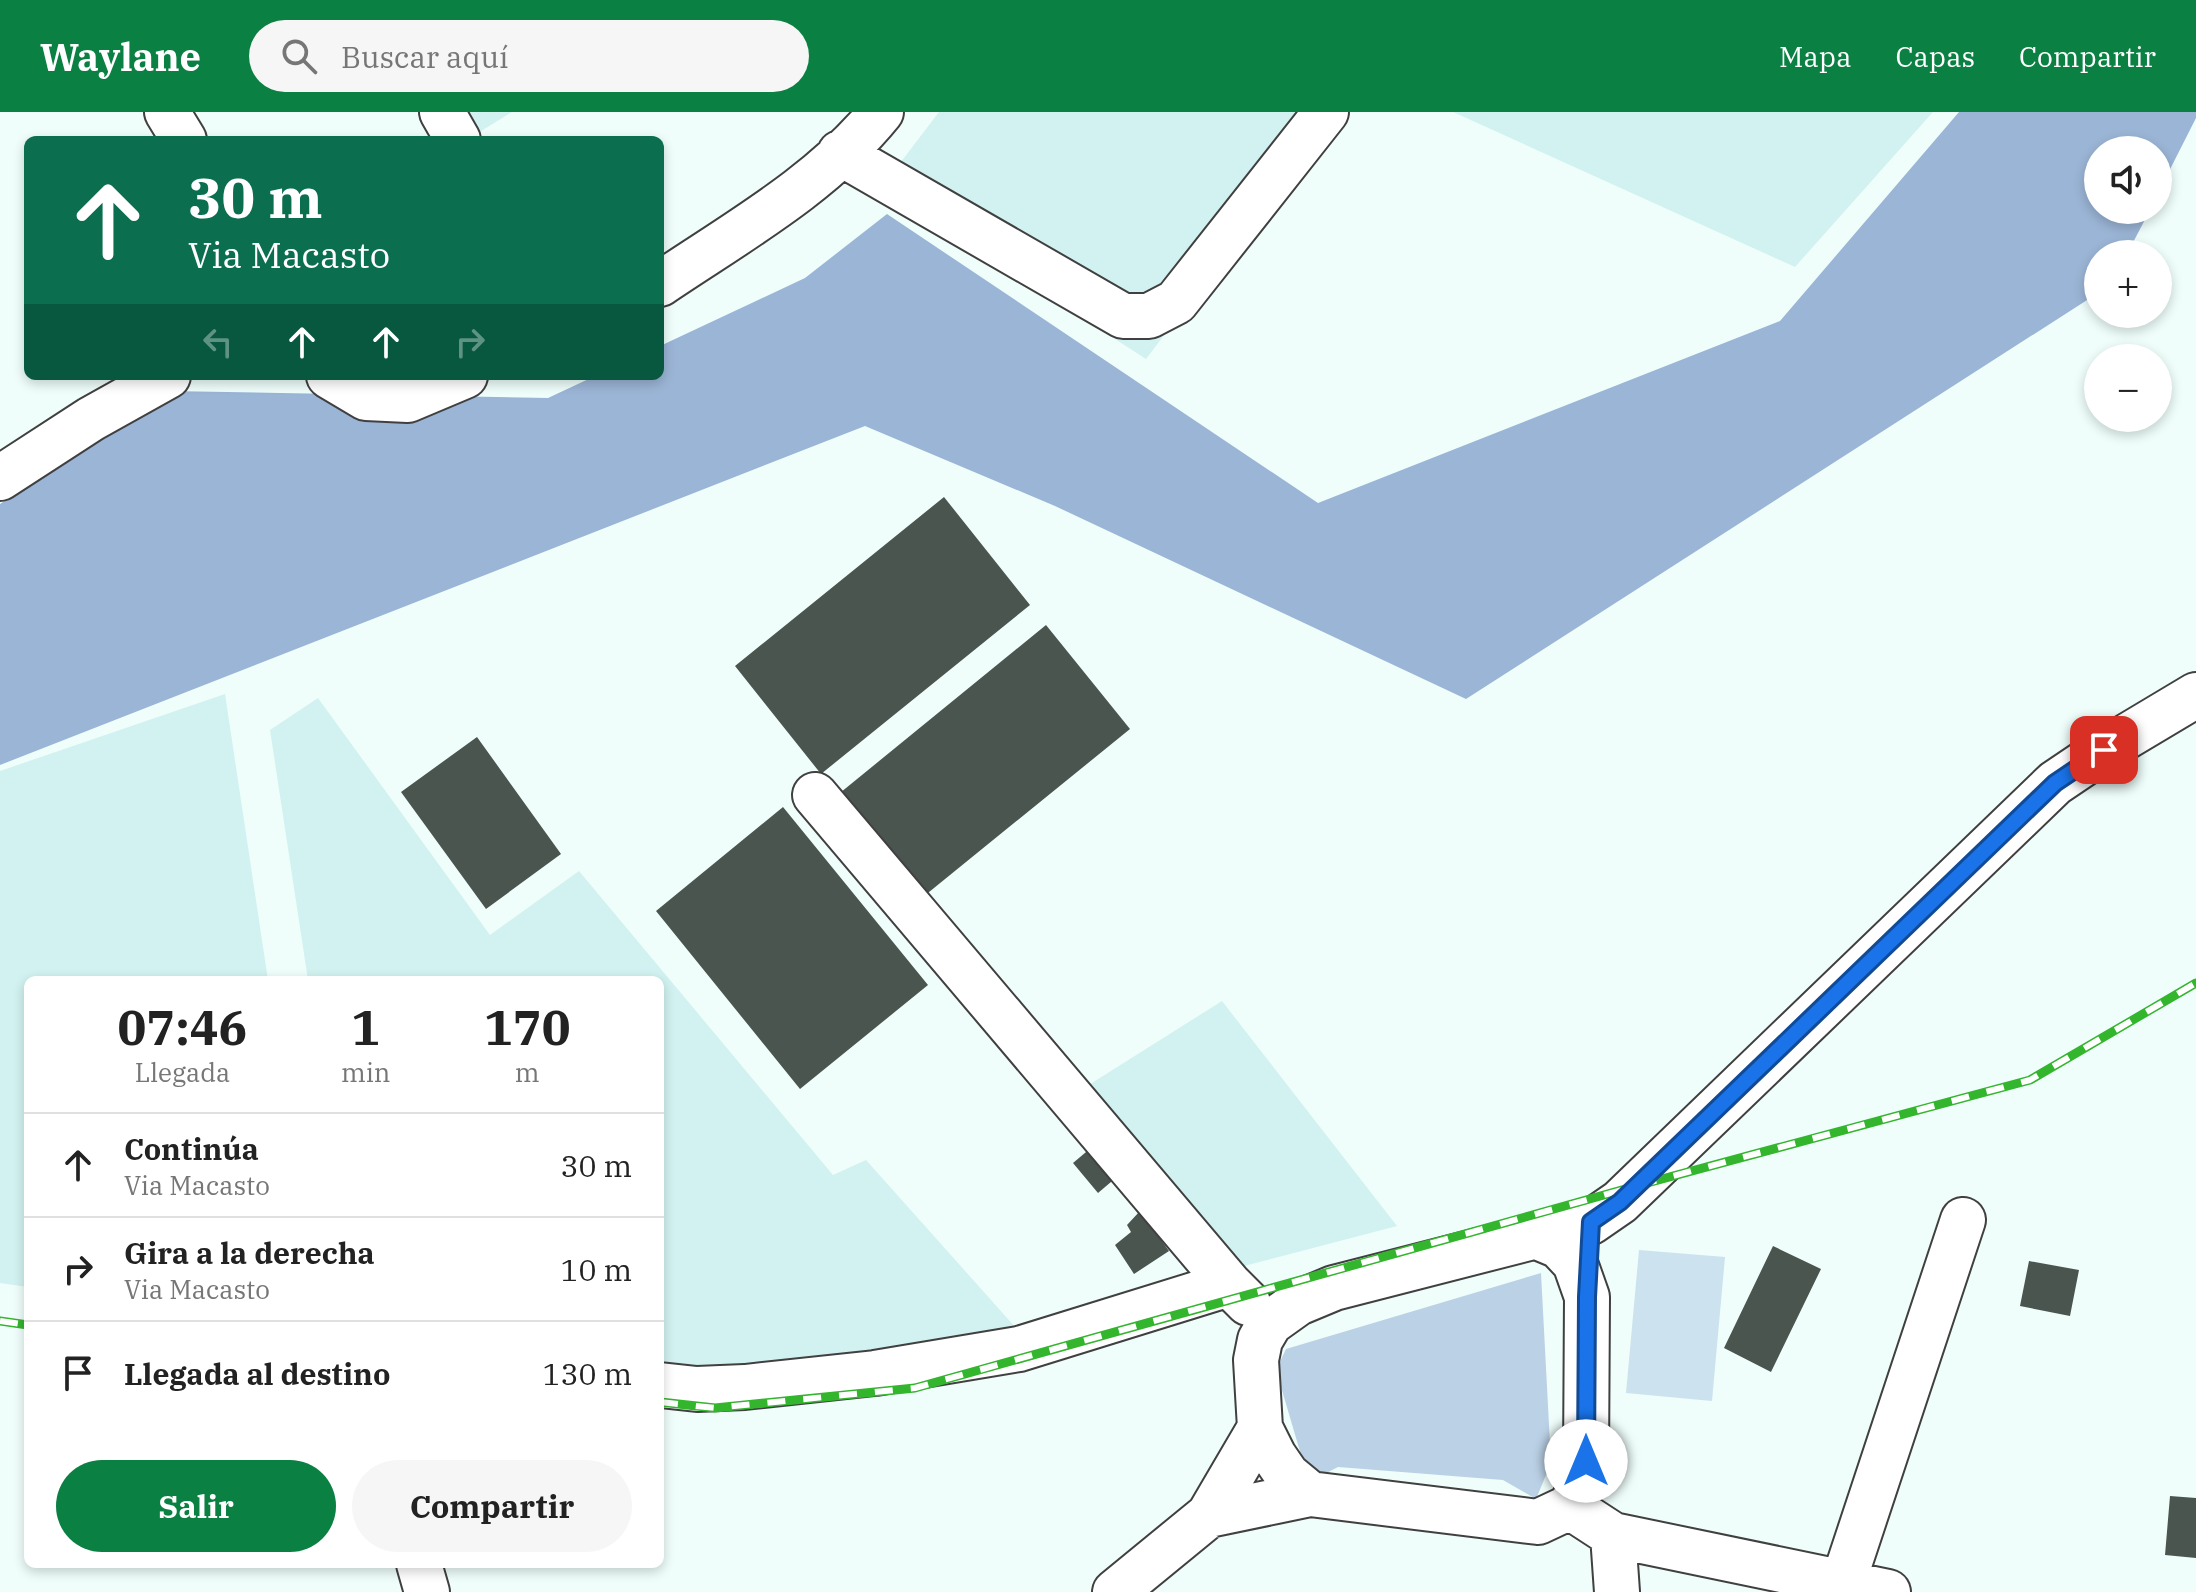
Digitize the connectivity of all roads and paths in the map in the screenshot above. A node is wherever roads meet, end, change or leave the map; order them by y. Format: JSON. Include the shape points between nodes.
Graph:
{"nodes":[{"id":1,"x":167,"y":112,"type":"edge"},
{"id":2,"x":442,"y":112,"type":"edge"},
{"id":3,"x":881,"y":112,"type":"edge"},
{"id":4,"x":1326,"y":112,"type":"edge"},
{"id":5,"x":182,"y":136,"type":"edge"},
{"id":6,"x":456,"y":136,"type":"edge"},
{"id":7,"x":840,"y":153,"type":"junction"},
{"id":8,"x":664,"y":281,"type":"edge"},
{"id":9,"x":161,"y":380,"type":"edge"},
{"id":10,"x":336,"y":380,"type":"edge"},
{"id":11,"x":456,"y":380,"type":"edge"},
{"id":12,"x":0,"y":478,"type":"edge"},
{"id":13,"x":2196,"y":695,"type":"edge"},
{"id":14,"x":815,"y":795,"type":"dead end"},
{"id":15,"x":1963,"y":1220,"type":"dead end"},
{"id":16,"x":1591,"y":1222,"type":"junction"},
{"id":17,"x":1535,"y":1236,"type":"junction"},
{"id":18,"x":1229,"y":1284,"type":"junction"},
{"id":19,"x":1587,"y":1297,"type":"junction"},
{"id":20,"x":1270,"y":1323,"type":"junction"},
{"id":21,"x":664,"y":1385,"type":"edge"},
{"id":22,"x":1260,"y":1428,"type":"junction"},
{"id":23,"x":1310,"y":1494,"type":"junction"},
{"id":24,"x":1570,"y":1507,"type":"junction"},
{"id":25,"x":1209,"y":1515,"type":"junction"},
{"id":26,"x":1613,"y":1535,"type":"junction"},
{"id":27,"x":420,"y":1568,"type":"edge"},
{"id":28,"x":1843,"y":1583,"type":"junction"},
{"id":29,"x":427,"y":1592,"type":"edge"},
{"id":30,"x":1115,"y":1592,"type":"edge"},
{"id":31,"x":1617,"y":1592,"type":"edge"},
{"id":32,"x":1888,"y":1592,"type":"edge"}],
"edges":[{"from":1,"to":5,"type":"street"},
{"from":2,"to":6,"type":"street"},
{"from":3,"to":7,"type":"street"},
{"from":4,"to":7,"type":"street","via":[[1176,302],[1149,316],[1123,316]]},
{"from":7,"to":8,"type":"street","via":[[801,189]]},
{"from":9,"to":12,"type":"street"},
{"from":10,"to":11,"type":"street","via":[[366,398],[408,400]]},
{"from":13,"to":16,"type":"street","via":[[2055,783],[1620,1202]]},
{"from":14,"to":18,"type":"street"},
{"from":15,"to":28,"type":"street"},
{"from":16,"to":17,"type":"street"},
{"from":16,"to":19,"type":"street"},
{"from":17,"to":19,"type":"street","via":[[1559,1246],[1575,1263]]},
{"from":17,"to":20,"type":"street","via":[[1334,1288],[1298,1303]]},
{"from":18,"to":20,"type":"street"},
{"from":18,"to":21,"type":"street","via":[[1019,1349],[745,1387]]},
{"from":19,"to":24,"type":"street","via":[[1586,1461]]},
{"from":20,"to":22,"type":"street","via":[[1256,1360]]},
{"from":22,"to":23,"type":"street","via":[[1287,1475]]},
{"from":22,"to":25,"type":"street"},
{"from":23,"to":24,"type":"street","via":[[1538,1522]]},
{"from":23,"to":25,"type":"street"},
{"from":24,"to":26,"type":"street"},
{"from":25,"to":30,"type":"street"},
{"from":26,"to":28,"type":"street"},
{"from":26,"to":31,"type":"street"},
{"from":27,"to":29,"type":"street"},
{"from":28,"to":32,"type":"street"}]}
